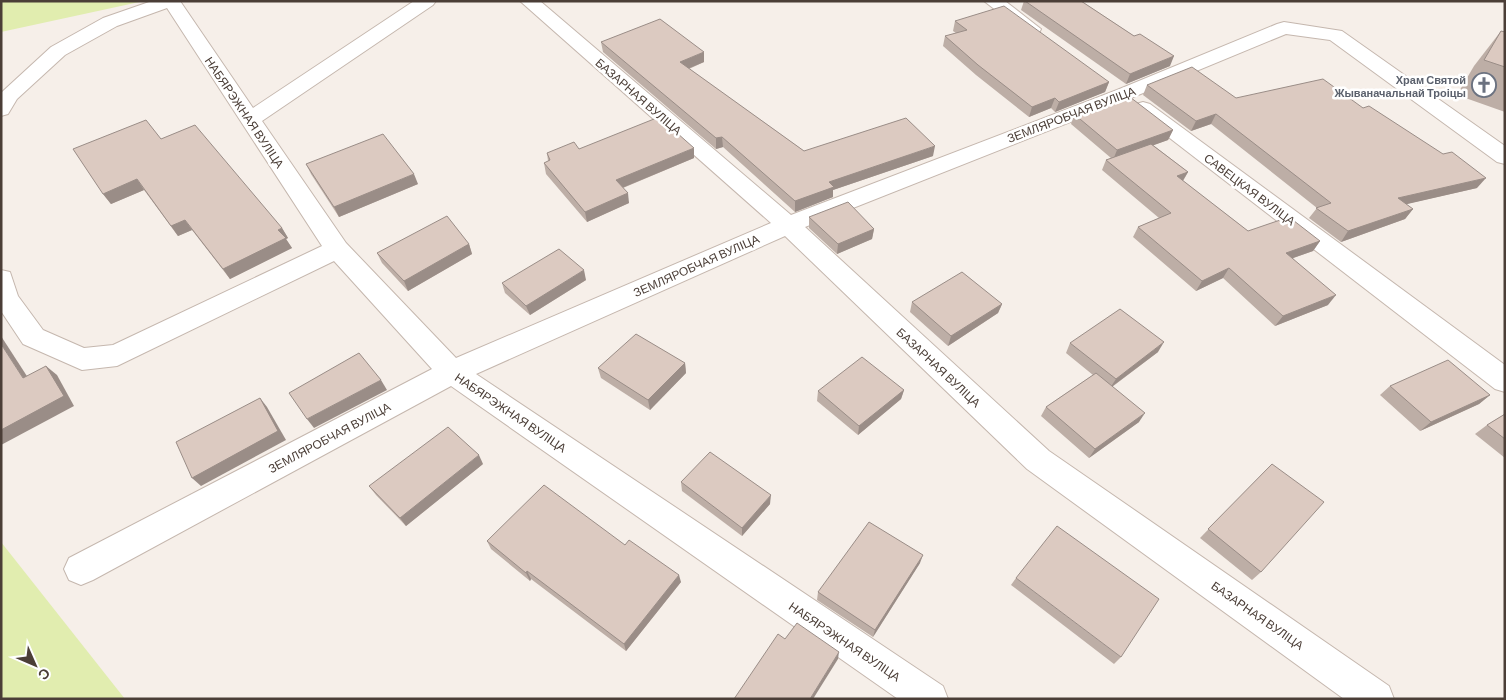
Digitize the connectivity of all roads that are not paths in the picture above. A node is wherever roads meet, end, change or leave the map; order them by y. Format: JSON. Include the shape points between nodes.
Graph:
{"nodes":[{"id":1,"x":171,"y":1,"type":"edge"},
{"id":2,"x":427,"y":1,"type":"edge"},
{"id":3,"x":530,"y":1,"type":"edge"},
{"id":4,"x":993,"y":1,"type":"edge"},
{"id":5,"x":1047,"y":40,"type":"edge"},
{"id":6,"x":1101,"y":78,"type":"edge"},
{"id":7,"x":1124,"y":94,"type":"junction"},
{"id":8,"x":1,"y":110,"type":"edge"},
{"id":9,"x":250,"y":119,"type":"junction"},
{"id":10,"x":1505,"y":157,"type":"edge"},
{"id":11,"x":788,"y":225,"type":"junction"},
{"id":12,"x":337,"y":249,"type":"junction"},
{"id":13,"x":1,"y":279,"type":"edge"},
{"id":14,"x":452,"y":372,"type":"junction"},
{"id":15,"x":1505,"y":381,"type":"edge"},
{"id":16,"x":82,"y":569,"type":"dead end"},
{"id":17,"x":930,"y":699,"type":"edge"},
{"id":18,"x":1376,"y":699,"type":"edge"}],
"edges":[{"from":1,"to":8,"type":"street","via":[[110,22],[58,51],[9,96]]},
{"from":1,"to":9,"type":"street","name":"НАБЯРЭЖНАЯ ВУЛІЦА"},
{"from":2,"to":9,"type":"street"},
{"from":3,"to":11,"type":"street","name":"БАЗАРНАЯ ВУЛІЦА"},
{"from":4,"to":5,"type":"street"},
{"from":6,"to":7,"type":"street","name":"САВЕЦКАЯ ВУЛІЦА"},
{"from":7,"to":10,"type":"street","name":"ЗЕМЛЯРОБЧАЯ ВУЛІЦА","via":[[1284,28],[1335,35]]},
{"from":7,"to":11,"type":"street","name":"ЗЕМЛЯРОБЧАЯ ВУЛІЦА"},
{"from":7,"to":15,"type":"street","name":"САВЕЦКАЯ ВУЛІЦА"},
{"from":9,"to":12,"type":"street","name":"НАБЯРЭЖНАЯ ВУЛІЦА"},
{"from":11,"to":14,"type":"street","name":"ЗЕМЛЯРОБЧАЯ ВУЛІЦА"},
{"from":11,"to":18,"type":"street","name":"БАЗАРНАЯ ВУЛІЦА","via":[[1038,460]]},
{"from":12,"to":13,"type":"street","via":[[117,355],[82,359],[32,337],[6,298]]},
{"from":12,"to":14,"type":"street","name":"НАБЯРЭЖНАЯ ВУЛІЦА"},
{"from":14,"to":16,"type":"street","name":"ЗЕМЛЯРОБЧАЯ ВУЛІЦА"},
{"from":14,"to":17,"type":"street","name":"НАБЯРЭЖНАЯ ВУЛІЦА"}]}
